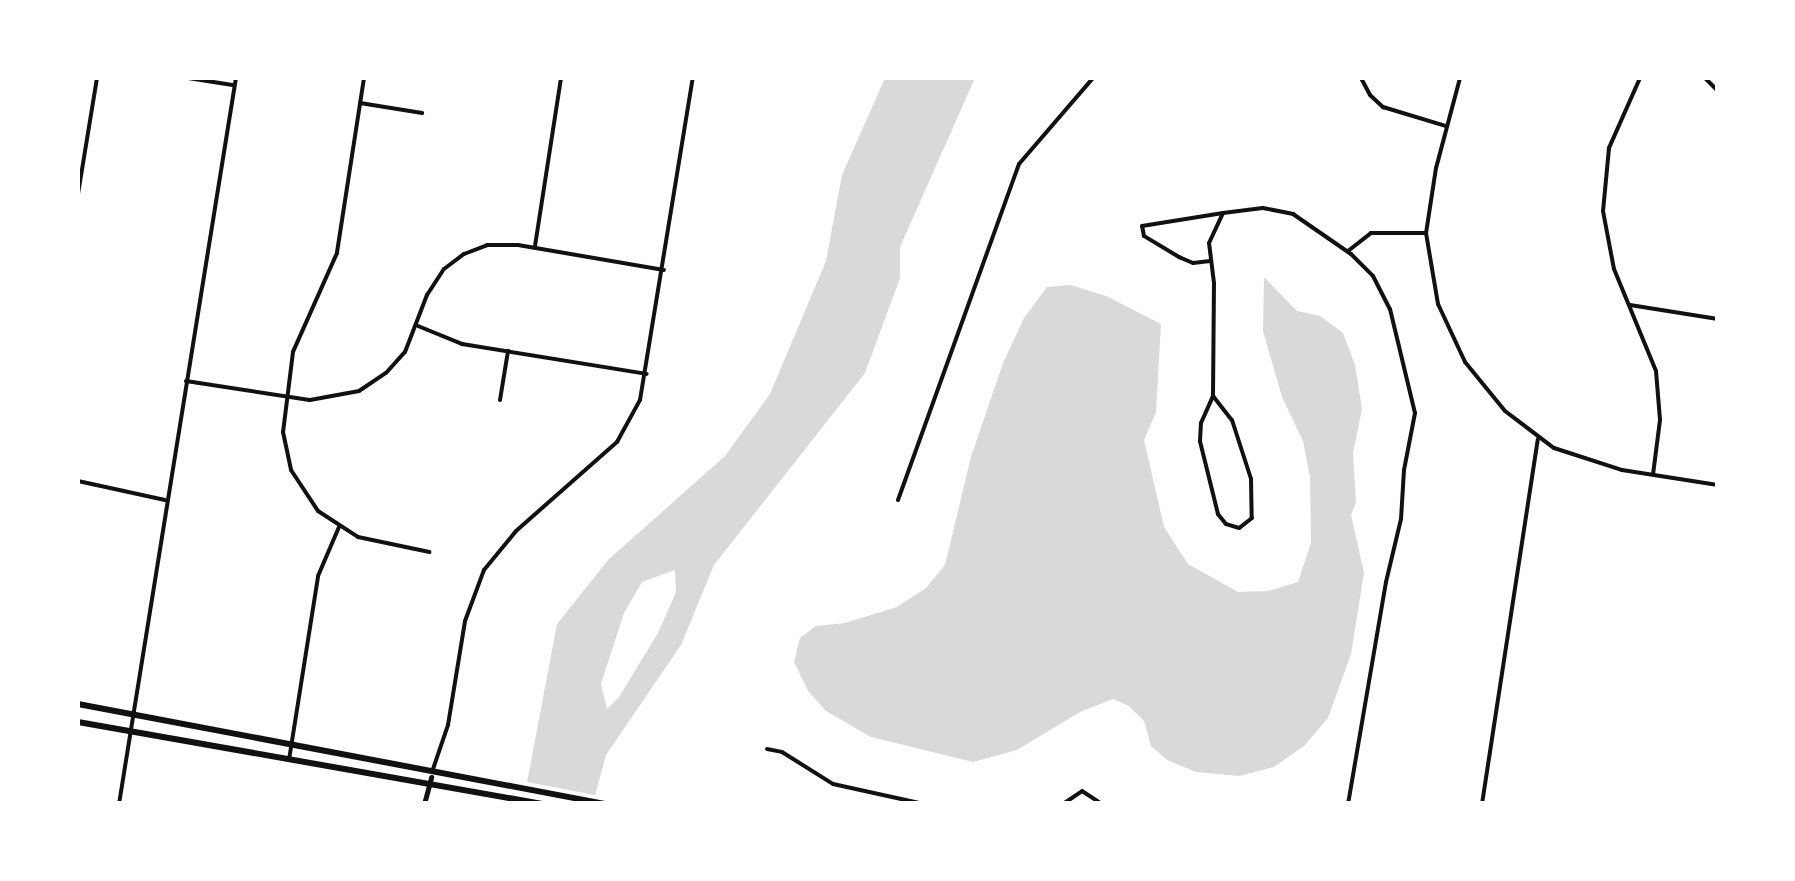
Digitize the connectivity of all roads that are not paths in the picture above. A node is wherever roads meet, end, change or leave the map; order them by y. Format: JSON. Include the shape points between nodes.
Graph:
{"nodes":[{"id":1,"x":96,"y":78,"type":"edge"},
{"id":2,"x":188,"y":78,"type":"edge"},
{"id":3,"x":236,"y":78,"type":"edge"},
{"id":4,"x":364,"y":78,"type":"edge"},
{"id":5,"x":561,"y":78,"type":"edge"},
{"id":6,"x":693,"y":78,"type":"edge"},
{"id":7,"x":1093,"y":78,"type":"edge"},
{"id":8,"x":1361,"y":78,"type":"edge"},
{"id":9,"x":1460,"y":78,"type":"edge"},
{"id":10,"x":1640,"y":78,"type":"edge"},
{"id":11,"x":1705,"y":78,"type":"edge"},
{"id":12,"x":234,"y":85,"type":"junction"},
{"id":13,"x":1718,"y":91,"type":"edge"},
{"id":14,"x":360,"y":103,"type":"junction"},
{"id":15,"x":422,"y":113,"type":"dead end"},
{"id":16,"x":1446,"y":126,"type":"junction"},
{"id":17,"x":78,"y":194,"type":"edge"},
{"id":18,"x":1223,"y":214,"type":"junction"},
{"id":19,"x":1426,"y":233,"type":"junction"},
{"id":20,"x":534,"y":248,"type":"junction"},
{"id":21,"x":1348,"y":251,"type":"junction"},
{"id":22,"x":1210,"y":261,"type":"junction"},
{"id":23,"x":664,"y":270,"type":"junction"},
{"id":24,"x":1630,"y":304,"type":"junction"},
{"id":25,"x":1718,"y":319,"type":"edge"},
{"id":26,"x":418,"y":326,"type":"junction"},
{"id":27,"x":508,"y":352,"type":"junction"},
{"id":28,"x":647,"y":374,"type":"junction"},
{"id":29,"x":186,"y":381,"type":"junction"},
{"id":30,"x":1213,"y":396,"type":"junction"},
{"id":31,"x":285,"y":397,"type":"junction"},
{"id":32,"x":500,"y":400,"type":"dead end"},
{"id":33,"x":1538,"y":439,"type":"junction"},
{"id":34,"x":1652,"y":476,"type":"junction"},
{"id":35,"x":78,"y":481,"type":"edge"},
{"id":36,"x":1718,"y":485,"type":"edge"},
{"id":37,"x":167,"y":500,"type":"junction"},
{"id":38,"x":898,"y":500,"type":"dead end"},
{"id":39,"x":340,"y":528,"type":"junction"},
{"id":40,"x":429,"y":552,"type":"dead end"},
{"id":41,"x":78,"y":704,"type":"edge"},
{"id":42,"x":132,"y":714,"type":"junction"},
{"id":43,"x":78,"y":722,"type":"edge"},
{"id":44,"x":129,"y":732,"type":"junction"},
{"id":45,"x":292,"y":744,"type":"junction"},
{"id":46,"x":767,"y":749,"type":"dead end"},
{"id":47,"x":289,"y":761,"type":"junction"},
{"id":48,"x":431,"y":778,"type":"junction"},
{"id":49,"x":119,"y":804,"type":"edge"},
{"id":50,"x":424,"y":804,"type":"edge"},
{"id":51,"x":540,"y":804,"type":"edge"},
{"id":52,"x":606,"y":804,"type":"edge"},
{"id":53,"x":924,"y":804,"type":"edge"},
{"id":54,"x":1062,"y":804,"type":"edge"},
{"id":55,"x":1102,"y":804,"type":"edge"},
{"id":56,"x":1348,"y":804,"type":"edge"},
{"id":57,"x":1482,"y":804,"type":"edge"}],
"edges":[{"from":1,"to":17,"type":"street"},
{"from":2,"to":12,"type":"street"},
{"from":3,"to":12,"type":"street"},
{"from":4,"to":14,"type":"street"},
{"from":5,"to":20,"type":"street"},
{"from":6,"to":23,"type":"street"},
{"from":7,"to":38,"type":"street","via":[[1019,164]]},
{"from":8,"to":16,"type":"street","via":[[1383,107]]},
{"from":9,"to":16,"type":"street"},
{"from":10,"to":24,"type":"street","via":[[1618,123],[1603,184],[1609,252]]},
{"from":11,"to":13,"type":"street"},
{"from":12,"to":29,"type":"street"},
{"from":14,"to":15,"type":"street"},
{"from":14,"to":31,"type":"street","via":[[337,253],[300,332]]},
{"from":16,"to":19,"type":"street"},
{"from":18,"to":21,"type":"street","via":[[1264,208],[1293,214]]},
{"from":18,"to":22,"type":"street","via":[[1212,232]]},
{"from":18,"to":22,"type":"street","via":[[1142,226],[1144,236],[1186,260]]},
{"from":19,"to":21,"type":"street","via":[[1370,234]]},
{"from":19,"to":33,"type":"street","via":[[1434,287],[1456,346],[1491,397]]},
{"from":20,"to":23,"type":"street"},
{"from":20,"to":26,"type":"street","via":[[498,244],[458,258],[435,280]]},
{"from":21,"to":56,"type":"street","via":[[1386,298],[1415,413],[1402,519]]},
{"from":22,"to":30,"type":"street"},
{"from":23,"to":28,"type":"street"},
{"from":24,"to":25,"type":"street"},
{"from":24,"to":34,"type":"street","via":[[1658,386]]},
{"from":26,"to":27,"type":"street","via":[[462,344]]},
{"from":26,"to":31,"type":"street","via":[[396,363],[366,388],[324,400]]},
{"from":27,"to":28,"type":"street"},
{"from":27,"to":32,"type":"street"},
{"from":28,"to":48,"type":"street","via":[[616,442],[511,536],[481,576]]},
{"from":29,"to":31,"type":"street"},
{"from":29,"to":37,"type":"street"},
{"from":30,"to":30,"type":"street","via":[[1232,420],[1251,479],[1252,518],[1239,528],[1222,520],[1207,483],[1200,435]]},
{"from":31,"to":39,"type":"street","via":[[282,432],[291,470],[307,498]]},
{"from":33,"to":34,"type":"street","via":[[1589,461]]},
{"from":33,"to":57,"type":"street"},
{"from":34,"to":36,"type":"street"},
{"from":35,"to":37,"type":"street"},
{"from":37,"to":42,"type":"street"},
{"from":39,"to":40,"type":"street"},
{"from":39,"to":45,"type":"street","via":[[318,576]]},
{"from":41,"to":42,"type":"main road"},
{"from":42,"to":44,"type":"street"},
{"from":42,"to":45,"type":"main road"},
{"from":43,"to":44,"type":"main road"},
{"from":44,"to":47,"type":"main road"},
{"from":44,"to":49,"type":"street"},
{"from":45,"to":47,"type":"street"},
{"from":45,"to":48,"type":"main road"},
{"from":46,"to":53,"type":"street","via":[[834,784]]},
{"from":47,"to":48,"type":"main road"},
{"from":48,"to":50,"type":"street"},
{"from":48,"to":51,"type":"main road"},
{"from":48,"to":52,"type":"main road"},
{"from":54,"to":55,"type":"street","via":[[1082,791]]}]}
